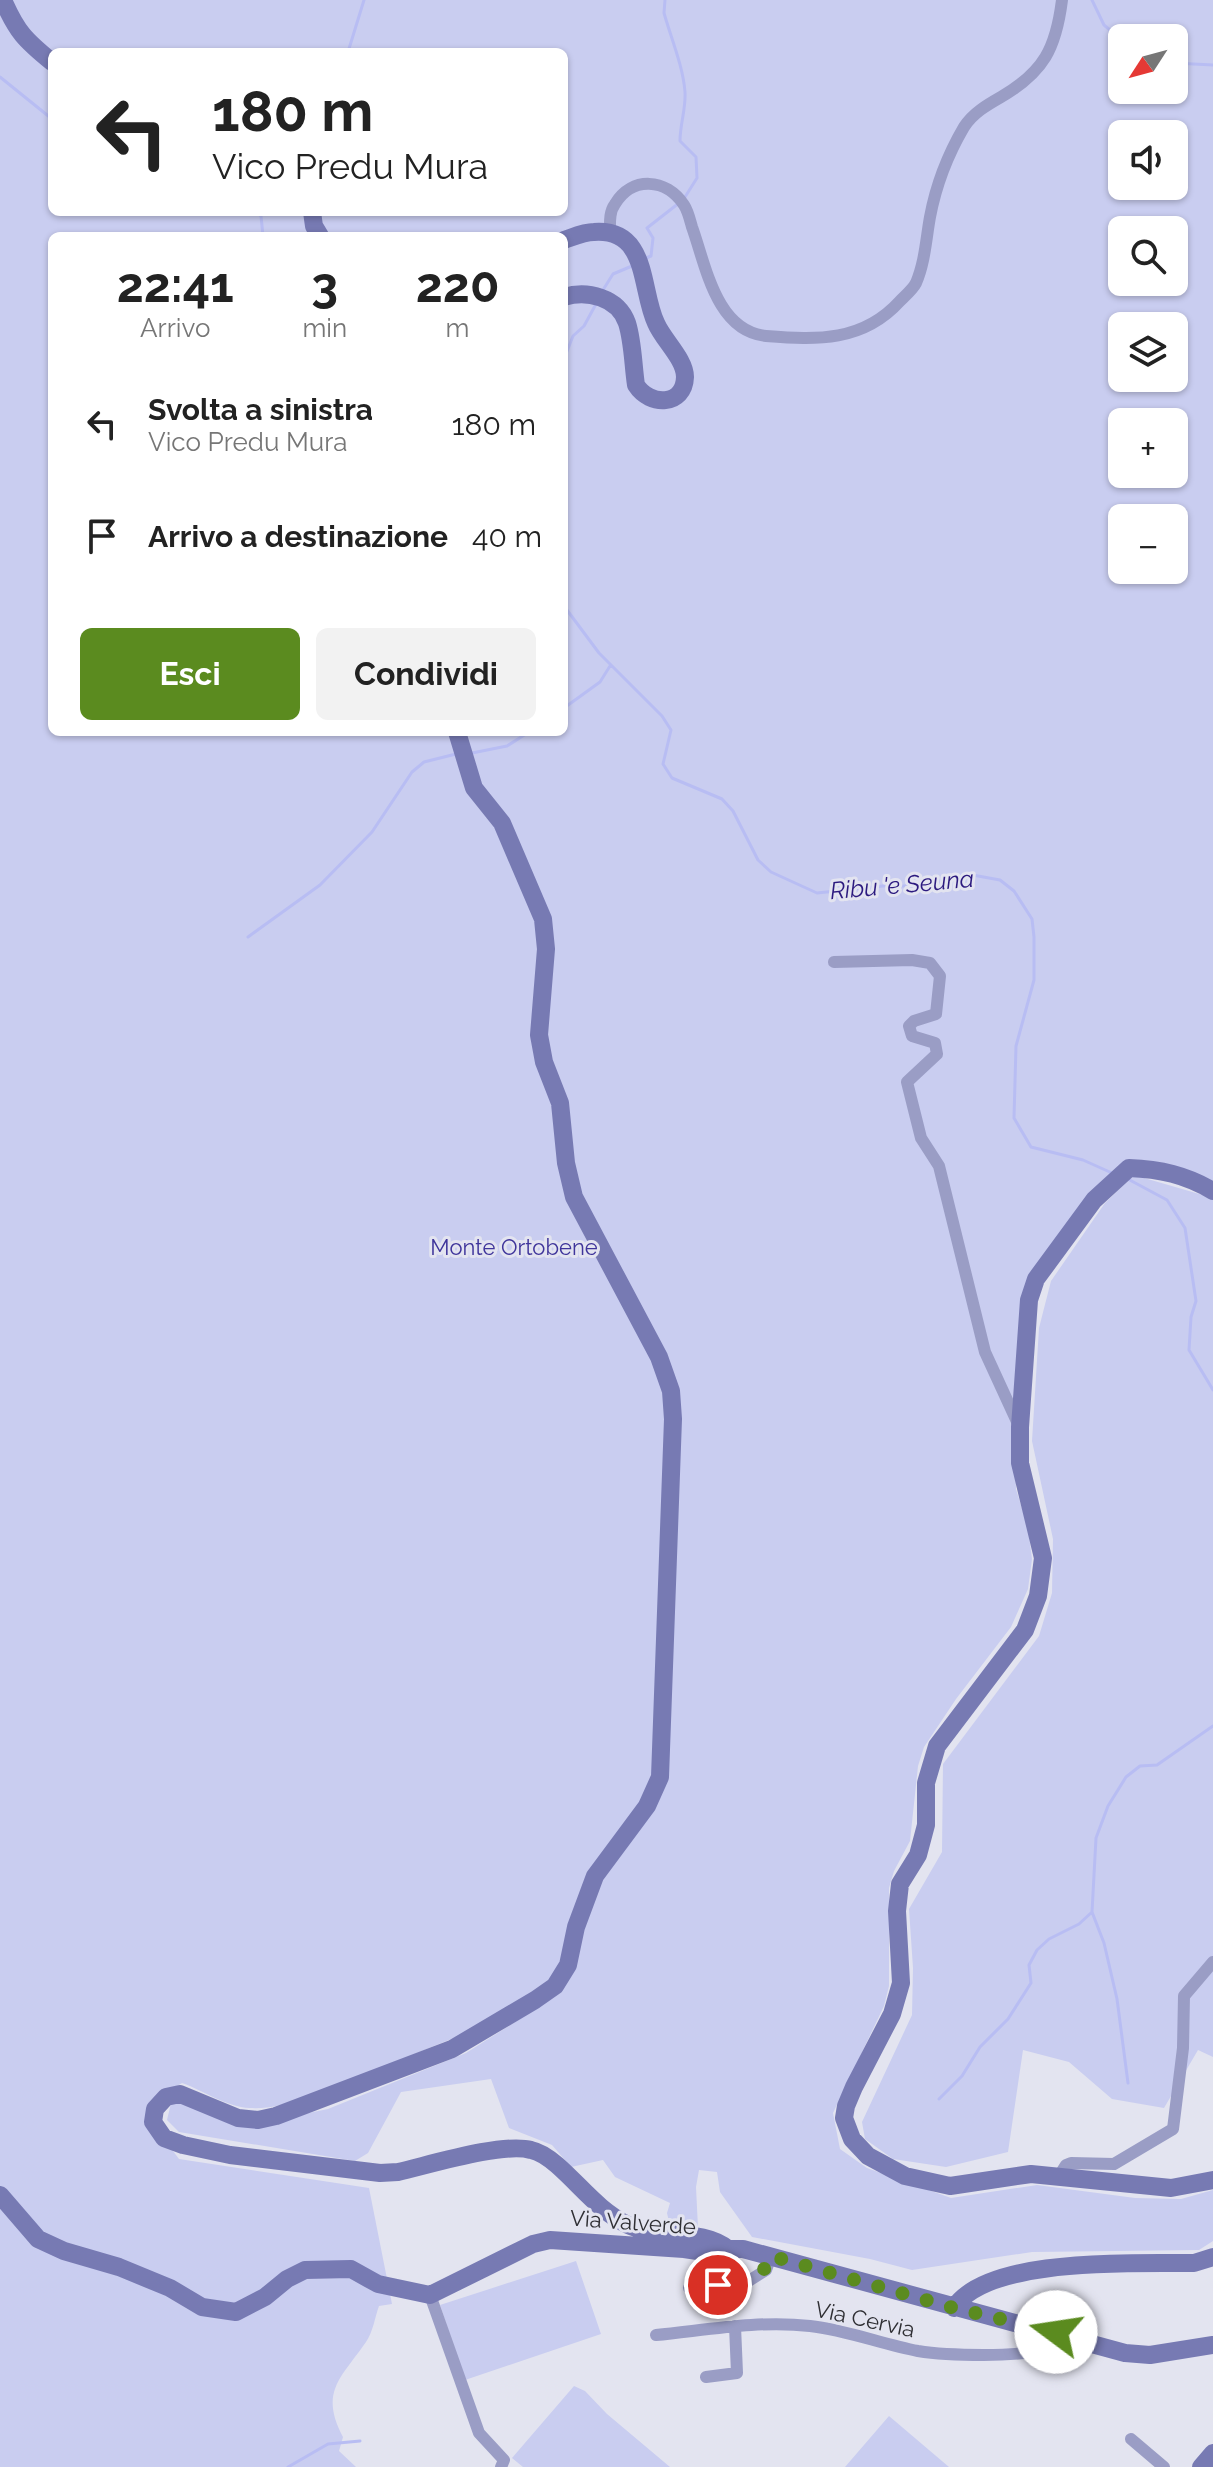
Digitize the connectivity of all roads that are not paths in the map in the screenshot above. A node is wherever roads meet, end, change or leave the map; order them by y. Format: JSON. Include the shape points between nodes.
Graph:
{"nodes":[{"id":1,"x":3,"y":0,"type":"edge"},
{"id":2,"x":1062,"y":0,"type":"edge"},
{"id":3,"x":48,"y":59,"type":"edge"},
{"id":4,"x":610,"y":233,"type":"junction"},
{"id":5,"x":568,"y":239,"type":"edge"},
{"id":6,"x":568,"y":297,"type":"edge"},
{"id":7,"x":458,"y":736,"type":"edge"},
{"id":8,"x":834,"y":962,"type":"dead end"},
{"id":9,"x":1213,"y":1191,"type":"edge"},
{"id":10,"x":1020,"y":1427,"type":"junction"},
{"id":11,"x":1213,"y":1962,"type":"edge"},
{"id":12,"x":1059,"y":2176,"type":"junction"},
{"id":13,"x":1213,"y":2180,"type":"edge"},
{"id":14,"x":0,"y":2195,"type":"edge"},
{"id":15,"x":728,"y":2249,"type":"junction"},
{"id":16,"x":771,"y":2256,"type":"junction"},
{"id":17,"x":1213,"y":2257,"type":"edge"},
{"id":18,"x":689,"y":2288,"type":"dead end"},
{"id":19,"x":430,"y":2295,"type":"junction"},
{"id":20,"x":954,"y":2308,"type":"junction"},
{"id":21,"x":735,"y":2326,"type":"junction"},
{"id":22,"x":1056,"y":2332,"type":"junction"},
{"id":23,"x":656,"y":2335,"type":"dead end"},
{"id":24,"x":1213,"y":2345,"type":"edge"},
{"id":25,"x":706,"y":2377,"type":"dead end"},
{"id":26,"x":1131,"y":2439,"type":"dead end"},
{"id":27,"x":1213,"y":2453,"type":"edge"},
{"id":28,"x":501,"y":2467,"type":"edge"},
{"id":29,"x":1164,"y":2467,"type":"edge"},
{"id":30,"x":1201,"y":2467,"type":"edge"}],
"edges":[{"from":1,"to":3,"type":"street","via":[[25,40]]},
{"from":2,"to":4,"type":"street","via":[[1058,28],[1039,69],[1024,84],[981,108],[966,124],[941,172],[915,285],[890,312],[863,330],[842,337],[745,330],[720,303],[680,200],[653,183],[640,182],[614,204]]},
{"from":4,"to":5,"type":"street"},
{"from":4,"to":6,"type":"street","via":[[625,240],[639,260],[657,326],[684,368],[683,385],[672,398],[655,401],[636,385],[626,322],[618,309],[597,296]]},
{"from":7,"to":15,"type":"street","via":[[474,788],[502,823],[543,919],[546,949],[539,1035],[560,1103],[574,1197],[659,1357],[671,1391],[660,1777],[647,1806],[595,1876],[568,1965],[555,1986],[535,2000],[452,2049],[284,2114],[246,2120],[180,2094],[166,2097],[153,2116],[159,2134],[183,2145],[380,2173],[511,2148],[534,2150],[626,2224],[717,2240]]},
{"from":8,"to":10,"type":"street","via":[[912,960],[930,963],[940,976],[936,1014],[909,1026],[912,1036],[935,1043],[937,1054],[907,1082],[921,1138],[939,1166],[985,1352]]},
{"from":9,"to":10,"type":"street","via":[[1176,1174],[1129,1168],[1094,1200],[1036,1279],[1029,1300]]},
{"from":10,"to":12,"type":"street","via":[[1020,1463],[1043,1558],[1038,1596],[1025,1630],[937,1746],[926,1783],[926,1825],[918,1855],[900,1884],[901,1983],[844,2118],[852,2139],[868,2156],[905,2176],[950,2186],[1031,2174]]},
{"from":11,"to":12,"type":"street","via":[[1184,1996],[1173,2129],[1114,2164],[1071,2163]]},
{"from":12,"to":13,"type":"street","via":[[1171,2188]]},
{"from":14,"to":19,"type":"street","via":[[38,2239],[170,2288],[202,2307],[236,2312],[305,2270],[351,2269],[378,2284]]},
{"from":15,"to":16,"type":"street"},
{"from":15,"to":19,"type":"street","name":"Via Valverde","via":[[718,2254],[550,2240]]},
{"from":16,"to":18,"type":"street","via":[[766,2270],[747,2282]]},
{"from":16,"to":20,"type":"street"},
{"from":17,"to":20,"type":"street","via":[[1194,2263],[1050,2267],[983,2284],[969,2290]]},
{"from":19,"to":28,"type":"street","via":[[479,2433],[504,2460]]},
{"from":20,"to":22,"type":"street"},
{"from":21,"to":22,"type":"street","name":"Via Cervia","via":[[809,2326],[956,2355],[1043,2349]]},
{"from":21,"to":23,"type":"street","name":"Via Cervia"},
{"from":21,"to":25,"type":"street","via":[[737,2373]]},
{"from":22,"to":24,"type":"street","via":[[1125,2353],[1150,2355]]},
{"from":26,"to":29,"type":"street"},
{"from":27,"to":30,"type":"street"}]}
